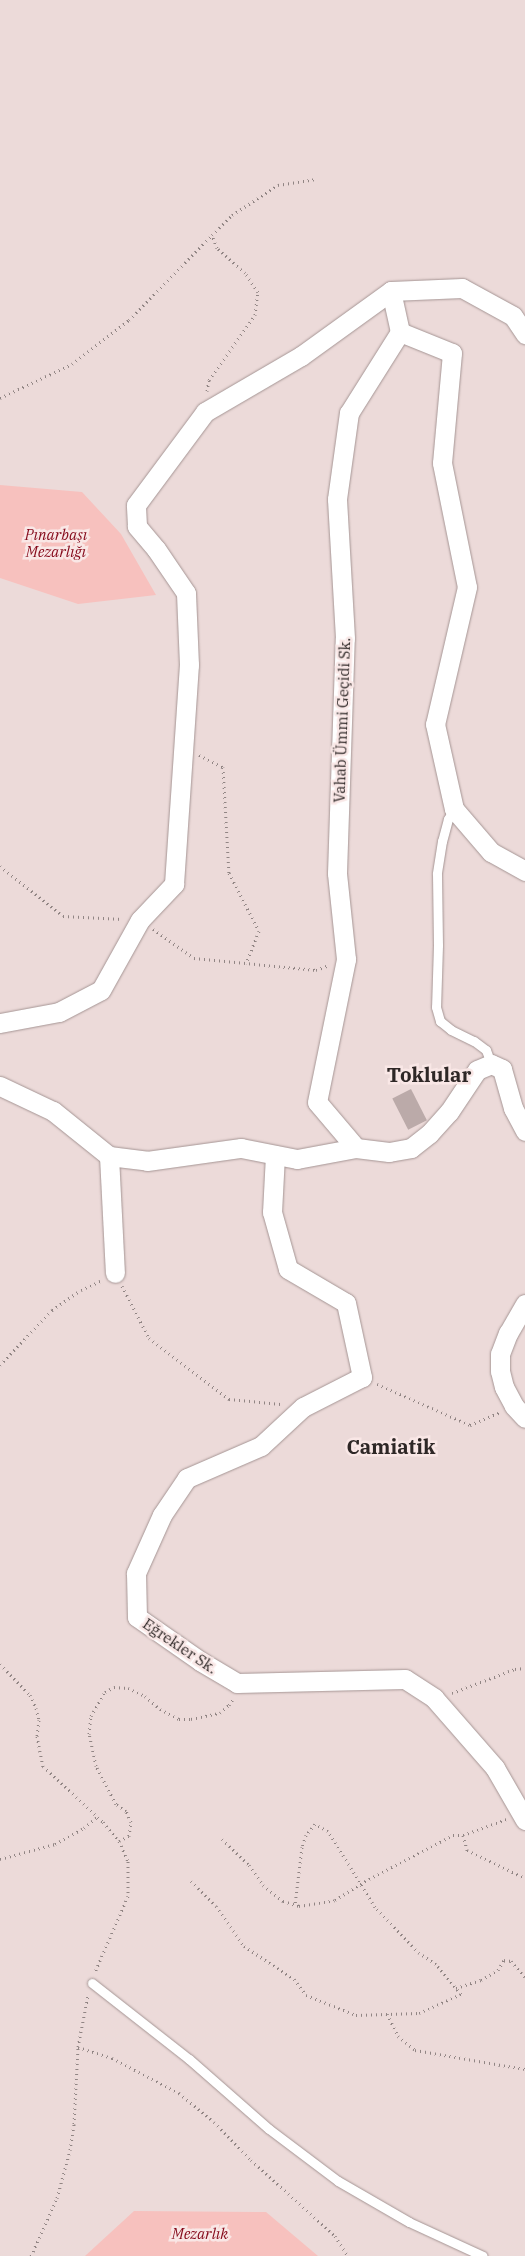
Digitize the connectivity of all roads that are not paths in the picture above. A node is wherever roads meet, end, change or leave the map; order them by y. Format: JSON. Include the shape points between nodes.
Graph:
{"nodes":[{"id":1,"x":391,"y":292,"type":"junction"},
{"id":2,"x":400,"y":332,"type":"junction"},
{"id":3,"x":525,"y":334,"type":"edge"},
{"id":4,"x":454,"y":809,"type":"junction"},
{"id":5,"x":525,"y":871,"type":"edge"},
{"id":6,"x":0,"y":1024,"type":"edge"},
{"id":7,"x":491,"y":1064,"type":"junction"},
{"id":8,"x":0,"y":1086,"type":"edge"},
{"id":9,"x":525,"y":1132,"type":"edge"},
{"id":10,"x":356,"y":1148,"type":"junction"},
{"id":11,"x":109,"y":1156,"type":"junction"},
{"id":12,"x":275,"y":1156,"type":"junction"},
{"id":13,"x":115,"y":1273,"type":"road end"},
{"id":14,"x":525,"y":1304,"type":"edge"},
{"id":15,"x":520,"y":1412,"type":"edge"},
{"id":16,"x":522,"y":1817,"type":"edge"},
{"id":17,"x":92,"y":1983,"type":"road end"},
{"id":18,"x":483,"y":2256,"type":"edge"}],
"edges":[{"from":1,"to":2,"type":"street"},
{"from":1,"to":3,"type":"street","via":[[462,288],[513,316]]},
{"from":1,"to":6,"type":"street","via":[[301,356],[205,412],[136,505],[137,526],[186,593],[189,666],[174,884],[140,920],[100,990],[58,1012]]},
{"from":2,"to":4,"type":"street","via":[[452,353],[442,463],[467,587],[435,724]]},
{"from":2,"to":10,"type":"street","name":"Vahab Ümmi Geçidi Sk.","via":[[349,413],[337,500],[345,638],[337,873],[346,959],[317,1102]]},
{"from":4,"to":5,"type":"street","via":[[492,852]]},
{"from":4,"to":7,"type":"lane","via":[[442,841],[437,874],[436,1007],[440,1021],[486,1050]]},
{"from":7,"to":9,"type":"street","via":[[502,1069],[512,1108]]},
{"from":7,"to":10,"type":"street","via":[[477,1070],[450,1112],[411,1148],[389,1152]]},
{"from":8,"to":11,"type":"street","via":[[53,1111]]},
{"from":10,"to":12,"type":"street","via":[[297,1159]]},
{"from":11,"to":12,"type":"street","via":[[147,1161],[241,1148]]},
{"from":11,"to":13,"type":"street"},
{"from":12,"to":16,"type":"street","name":"Eğrekler Sk.","via":[[272,1212],[288,1269],[346,1303],[362,1377],[303,1407],[261,1446],[187,1478],[162,1515],[136,1573],[137,1617],[237,1683],[405,1679],[434,1698],[495,1768]]},
{"from":14,"to":15,"type":"street","via":[[500,1354],[504,1387]]},
{"from":17,"to":18,"type":"lane","via":[[189,2059],[269,2129],[338,2181],[409,2222]]}]}
